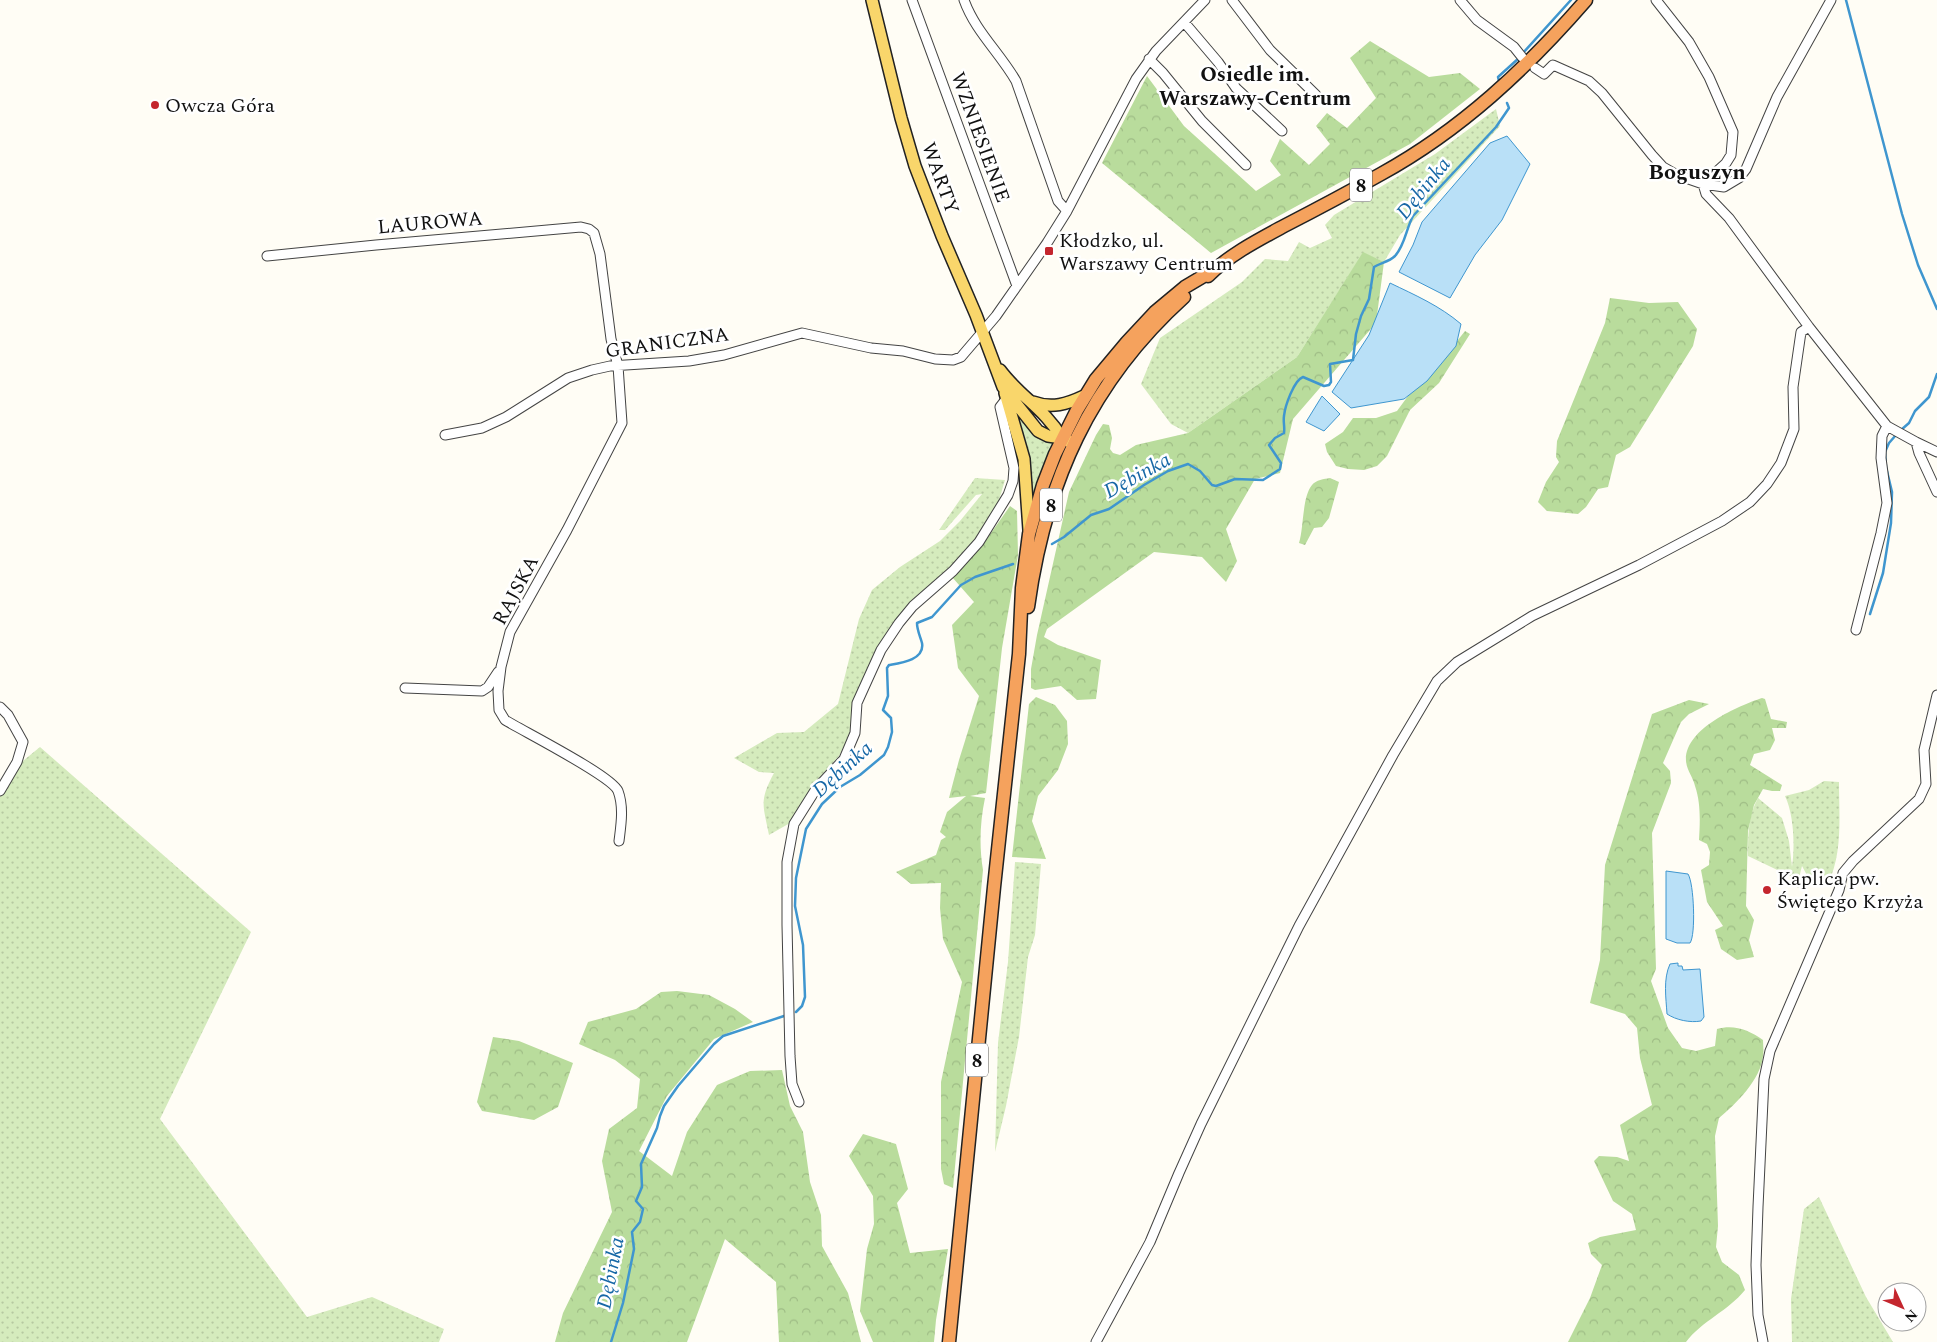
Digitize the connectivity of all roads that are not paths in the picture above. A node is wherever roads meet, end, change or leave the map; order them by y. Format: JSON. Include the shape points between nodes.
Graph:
{"nodes":[{"id":1,"x":872,"y":0,"type":"edge"},
{"id":2,"x":912,"y":0,"type":"edge"},
{"id":3,"x":964,"y":0,"type":"edge"},
{"id":4,"x":1206,"y":0,"type":"edge"},
{"id":5,"x":1232,"y":0,"type":"edge"},
{"id":6,"x":1460,"y":0,"type":"edge"},
{"id":7,"x":1586,"y":0,"type":"edge"},
{"id":8,"x":1656,"y":0,"type":"edge"},
{"id":9,"x":1831,"y":0,"type":"edge"},
{"id":10,"x":1184,"y":22,"type":"junction"},
{"id":11,"x":1522,"y":56,"type":"dead end"},
{"id":12,"x":1149,"y":59,"type":"junction"},
{"id":13,"x":1535,"y":68,"type":"dead end"},
{"id":14,"x":1316,"y":95,"type":"dead end"},
{"id":15,"x":1282,"y":130,"type":"dead end"},
{"id":16,"x":1246,"y":165,"type":"dead end"},
{"id":17,"x":1704,"y":184,"type":"junction"},
{"id":18,"x":1066,"y":211,"type":"junction"},
{"id":19,"x":594,"y":233,"type":"joint"},
{"id":20,"x":267,"y":256,"type":"dead end"},
{"id":21,"x":1017,"y":286,"type":"junction"},
{"id":22,"x":1175,"y":299,"type":"junction"},
{"id":23,"x":1808,"y":327,"type":"junction"},
{"id":24,"x":983,"y":331,"type":"junction"},
{"id":25,"x":995,"y":362,"type":"junction"},
{"id":26,"x":618,"y":366,"type":"junction"},
{"id":27,"x":1005,"y":393,"type":"junction"},
{"id":28,"x":1084,"y":396,"type":"junction"},
{"id":29,"x":1033,"y":402,"type":"junction"},
{"id":30,"x":1887,"y":426,"type":"junction"},
{"id":31,"x":445,"y":435,"type":"dead end"},
{"id":32,"x":1068,"y":441,"type":"junction"},
{"id":33,"x":1916,"y":442,"type":"junction"},
{"id":34,"x":1937,"y":452,"type":"edge"},
{"id":35,"x":1937,"y":492,"type":"edge"},
{"id":36,"x":1029,"y":534,"type":"junction"},
{"id":37,"x":1029,"y":565,"type":"junction"},
{"id":38,"x":1856,"y":630,"type":"dead end"},
{"id":39,"x":500,"y":667,"type":"junction"},
{"id":40,"x":405,"y":688,"type":"dead end"},
{"id":41,"x":1937,"y":695,"type":"edge"},
{"id":42,"x":0,"y":707,"type":"edge"},
{"id":43,"x":0,"y":791,"type":"edge"},
{"id":44,"x":619,"y":841,"type":"dead end"},
{"id":45,"x":799,"y":1102,"type":"dead end"},
{"id":46,"x":950,"y":1342,"type":"edge"},
{"id":47,"x":1096,"y":1342,"type":"edge"},
{"id":48,"x":1763,"y":1342,"type":"edge"}],
"edges":[{"from":1,"to":24,"type":"main road","name":"WARTY","via":[[915,166]]},
{"from":2,"to":21,"type":"street","name":"WZNIESIENIE"},
{"from":3,"to":18,"type":"street","via":[[976,24],[1016,81],[1058,202]]},
{"from":4,"to":10,"type":"street"},
{"from":5,"to":14,"type":"street","via":[[1270,50]]},
{"from":6,"to":11,"type":"street","via":[[1477,20]]},
{"from":7,"to":22,"type":"highway","number":"8","via":[[1524,67],[1461,121],[1403,161],[1267,236],[1199,278]]},
{"from":8,"to":17,"type":"street","via":[[1689,42],[1710,77],[1733,132],[1731,155]]},
{"from":9,"to":17,"type":"street","via":[[1777,97],[1746,169],[1739,178],[1724,187]]},
{"from":10,"to":12,"type":"street"},
{"from":10,"to":15,"type":"street","via":[[1236,88]]},
{"from":12,"to":16,"type":"street","via":[[1202,121]]},
{"from":12,"to":18,"type":"street"},
{"from":13,"to":17,"type":"street","via":[[1544,74],[1553,65],[1589,81],[1663,167]]},
{"from":17,"to":23,"type":"street","via":[[1706,194],[1729,218]]},
{"from":18,"to":21,"type":"street"},
{"from":19,"to":20,"type":"street","name":"LAUROWA","via":[[582,228],[528,231]]},
{"from":19,"to":26,"type":"street","name":"RAJSKA"},
{"from":21,"to":24,"type":"street"},
{"from":22,"to":28,"type":"highway","number":"8","via":[[1126,342]]},
{"from":22,"to":32,"type":"highway","number":"8","via":[[1114,374]]},
{"from":23,"to":30,"type":"street"},
{"from":23,"to":47,"type":"street","via":[[1801,332],[1793,388],[1794,429],[1787,451],[1767,484],[1750,502],[1722,521],[1640,565],[1532,616],[1457,662],[1436,681],[1299,926],[1178,1173],[1150,1242]]},
{"from":24,"to":25,"type":"main road","name":"WARTY"},
{"from":24,"to":26,"type":"street","name":"GRANICZNA","via":[[961,357],[953,360],[871,348],[802,333],[724,355]]},
{"from":25,"to":27,"type":"main road","name":"WARTY"},
{"from":25,"to":29,"type":"main road","name":"WARTY","via":[[1011,383]]},
{"from":26,"to":31,"type":"street","name":"GRANICZNA","via":[[568,378],[482,428]]},
{"from":26,"to":39,"type":"street","name":"RAJSKA","via":[[622,423],[510,632]]},
{"from":27,"to":32,"type":"main road","name":"WARTY","via":[[1038,431]]},
{"from":27,"to":36,"type":"main road","via":[[1024,459]]},
{"from":27,"to":45,"type":"street","via":[[1000,407],[1014,468],[1008,495],[979,542],[954,571],[914,606],[881,650],[857,703],[855,733],[844,759],[816,789],[794,824],[787,862],[787,925],[790,1056],[792,1084]]},
{"from":28,"to":29,"type":"main road","via":[[1059,406]]},
{"from":28,"to":32,"type":"highway","number":"8"},
{"from":29,"to":32,"type":"main road","name":"WARTY"},
{"from":30,"to":33,"type":"street"},
{"from":30,"to":38,"type":"street","via":[[1882,436],[1881,458],[1887,503]]},
{"from":32,"to":36,"type":"highway","number":"8","via":[[1043,485]]},
{"from":32,"to":37,"type":"highway","number":"8"},
{"from":33,"to":34,"type":"street"},
{"from":33,"to":35,"type":"street"},
{"from":36,"to":37,"type":"highway","number":"8"},
{"from":37,"to":46,"type":"highway","number":"8"},
{"from":39,"to":40,"type":"street","via":[[482,691]]},
{"from":39,"to":44,"type":"street","name":"RAJSKA","via":[[499,710],[505,720],[590,769],[618,790],[622,812]]},
{"from":41,"to":48,"type":"street","via":[[1924,750],[1926,784],[1919,799],[1844,873],[1770,1052],[1764,1079],[1756,1265],[1758,1315]]},
{"from":42,"to":43,"type":"street","via":[[23,742],[17,762]]}]}
